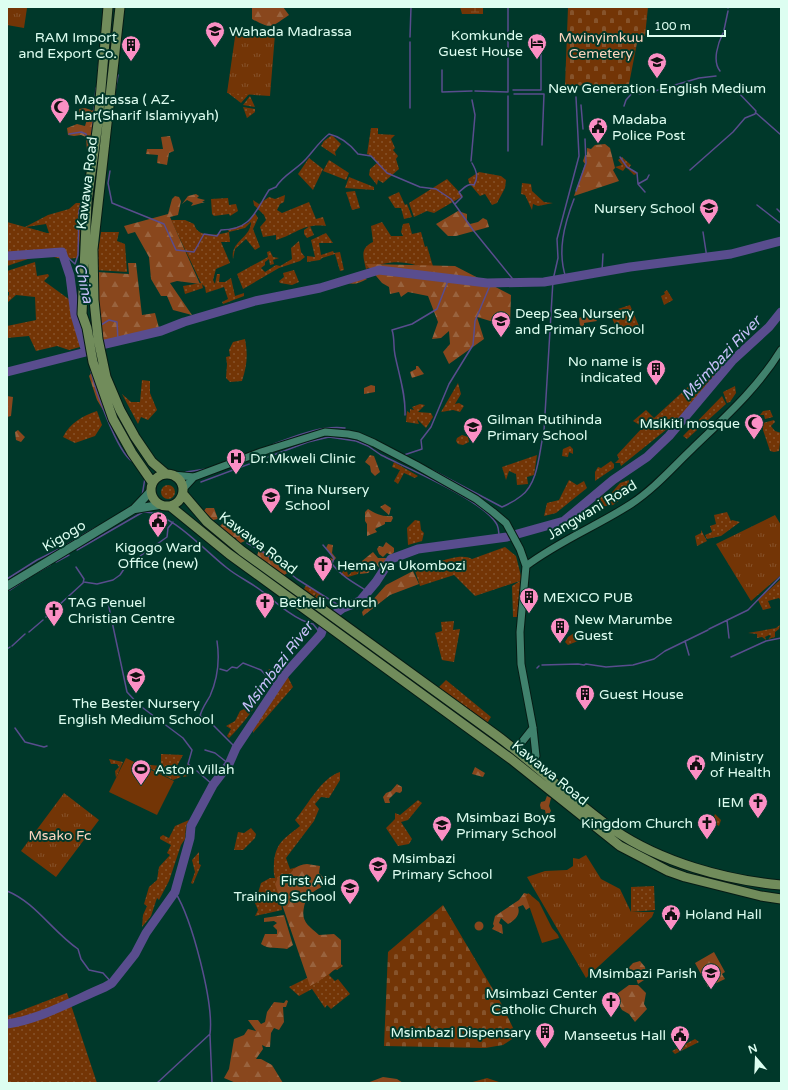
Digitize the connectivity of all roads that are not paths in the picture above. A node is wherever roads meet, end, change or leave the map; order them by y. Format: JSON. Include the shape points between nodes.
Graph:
{"nodes":[{"id":1,"x":108,"y":7,"type":"edge"},
{"id":2,"x":120,"y":7,"type":"edge"},
{"id":3,"x":94,"y":338,"type":"junction"},
{"id":4,"x":781,"y":350,"type":"edge"},
{"id":5,"x":96,"y":354,"type":"junction"},
{"id":6,"x":169,"y":475,"type":"junction"},
{"id":7,"x":194,"y":477,"type":"junction"},
{"id":8,"x":151,"y":487,"type":"junction"},
{"id":9,"x":183,"y":492,"type":"junction"},
{"id":10,"x":160,"y":505,"type":"junction"},
{"id":11,"x":170,"y":506,"type":"junction"},
{"id":12,"x":134,"y":509,"type":"junction"},
{"id":13,"x":526,"y":566,"type":"junction"},
{"id":14,"x":7,"y":586,"type":"edge"},
{"id":15,"x":533,"y":728,"type":"junction"},
{"id":16,"x":517,"y":750,"type":"junction"},
{"id":17,"x":537,"y":766,"type":"junction"},
{"id":18,"x":781,"y":885,"type":"edge"},
{"id":19,"x":781,"y":899,"type":"edge"}],
"edges":[{"from":1,"to":3,"type":"main road","name":"Kawawa Road","via":[[98,123],[87,202],[83,266],[82,314]]},
{"from":2,"to":3,"type":"main road","name":"Kawawa Road","via":[[93,250]]},
{"from":3,"to":5,"type":"main road"},
{"from":4,"to":13,"type":"street","name":"Jangwani Road","via":[[749,394],[656,484],[621,510],[578,532]]},
{"from":5,"to":6,"type":"main road","via":[[127,422],[145,452],[152,462]]},
{"from":5,"to":8,"type":"main road","via":[[113,419]]},
{"from":6,"to":7,"type":"street"},
{"from":6,"to":8,"type":"main road","via":[[158,476]]},
{"from":6,"to":9,"type":"main road","via":[[180,481]]},
{"from":7,"to":9,"type":"street"},
{"from":7,"to":13,"type":"street","via":[[312,435],[329,432],[358,436],[476,499],[506,523]]},
{"from":8,"to":10,"type":"main road","via":[[155,502]]},
{"from":8,"to":12,"type":"main road"},
{"from":9,"to":11,"type":"main road","via":[[176,504]]},
{"from":9,"to":16,"type":"main road","name":"Kawawa Road","via":[[199,514],[242,551]]},
{"from":10,"to":11,"type":"main road"},
{"from":10,"to":12,"type":"main road"},
{"from":11,"to":19,"type":"main road","name":"Kawawa Road","via":[[229,554],[511,759],[620,846],[685,877]]},
{"from":12,"to":14,"type":"main road","name":"Kigogo"},
{"from":13,"to":15,"type":"street","via":[[520,632],[521,664]]},
{"from":15,"to":16,"type":"street"},
{"from":15,"to":17,"type":"street","via":[[536,756],[534,758]]},
{"from":16,"to":17,"type":"main road","name":"Kawawa Road"},
{"from":17,"to":18,"type":"main road","name":"Kawawa Road","via":[[614,830],[661,855],[718,875]]}]}
